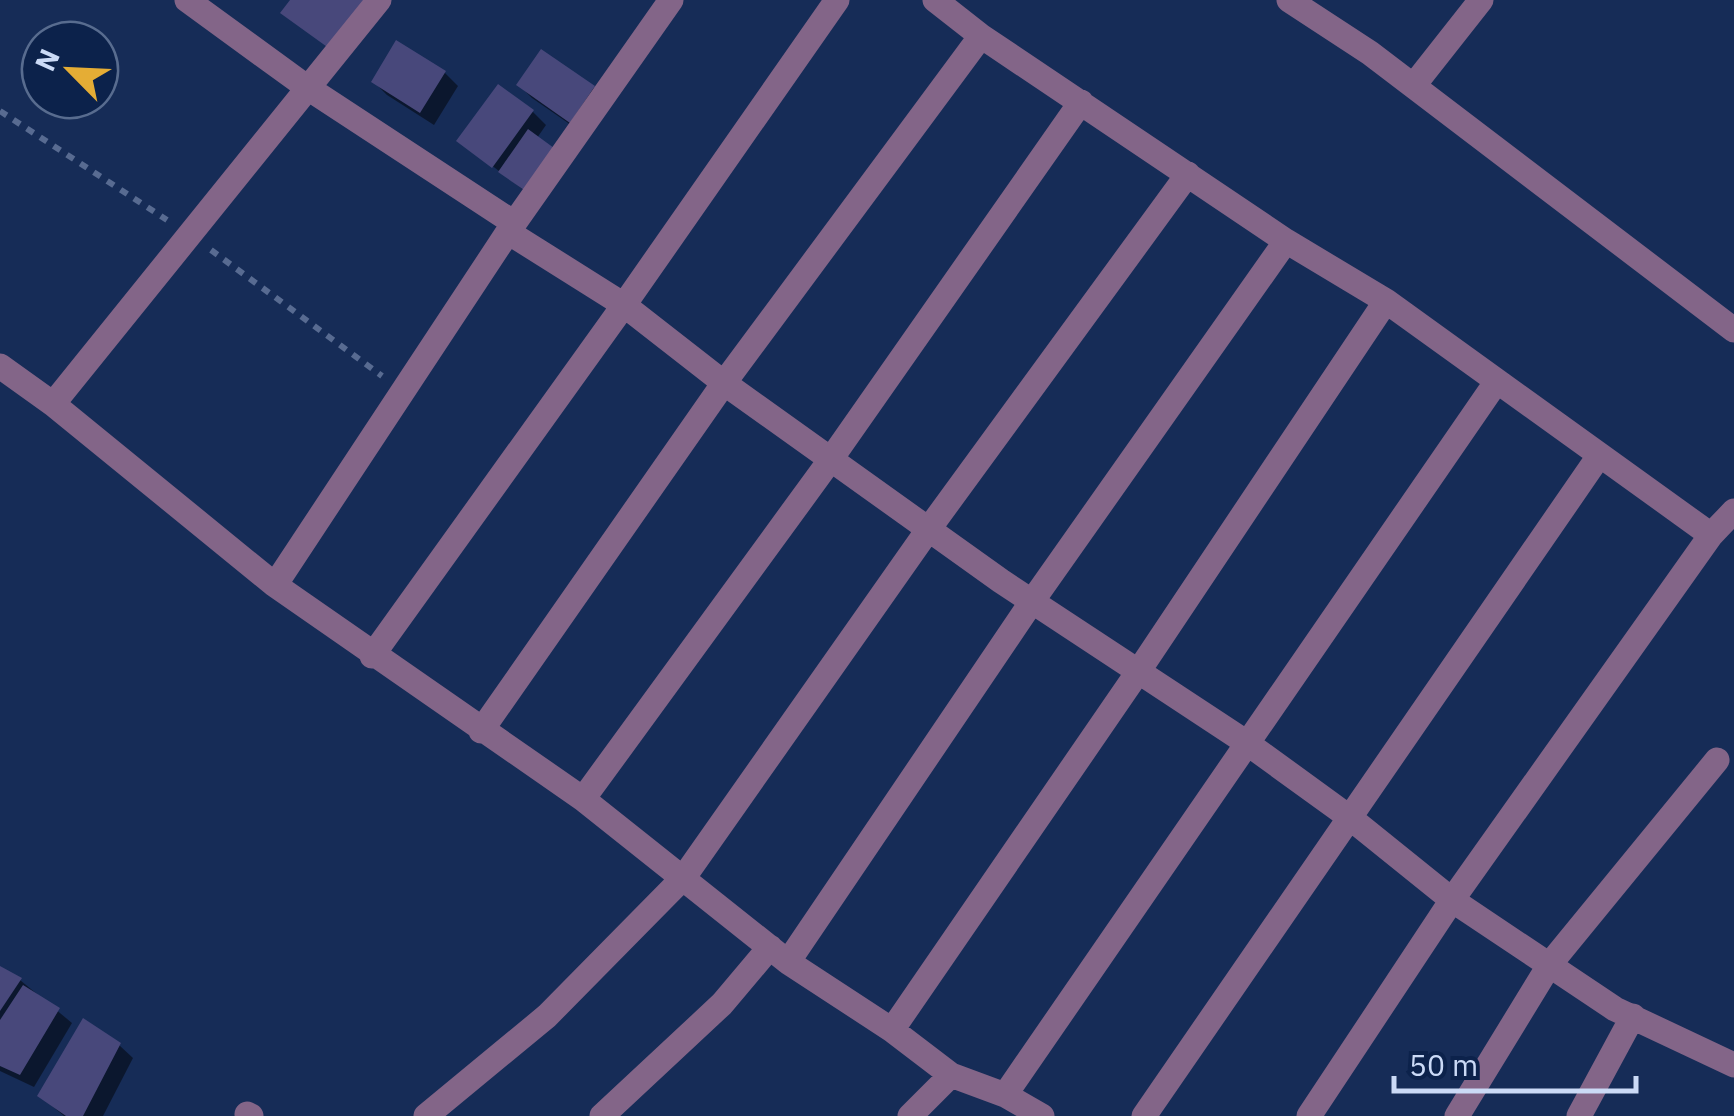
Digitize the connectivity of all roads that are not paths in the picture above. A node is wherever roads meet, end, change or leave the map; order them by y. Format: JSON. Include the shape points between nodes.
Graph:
{"nodes":[{"id":1,"x":186,"y":0,"type":"edge"},
{"id":2,"x":378,"y":0,"type":"edge"},
{"id":3,"x":671,"y":0,"type":"edge"},
{"id":4,"x":837,"y":0,"type":"edge"},
{"id":5,"x":935,"y":0,"type":"edge"},
{"id":6,"x":1289,"y":0,"type":"edge"},
{"id":7,"x":1481,"y":0,"type":"edge"},
{"id":8,"x":981,"y":36,"type":"junction"},
{"id":9,"x":1414,"y":85,"type":"junction"},
{"id":10,"x":308,"y":88,"type":"junction"},
{"id":11,"x":1081,"y":102,"type":"junction"},
{"id":12,"x":1188,"y":174,"type":"junction"},
{"id":13,"x":511,"y":228,"type":"junction"},
{"id":14,"x":1286,"y":241,"type":"junction"},
{"id":15,"x":1386,"y":302,"type":"junction"},
{"id":16,"x":624,"y":305,"type":"junction"},
{"id":17,"x":1734,"y":330,"type":"edge"},
{"id":18,"x":0,"y":366,"type":"edge"},
{"id":19,"x":1496,"y":381,"type":"junction"},
{"id":20,"x":724,"y":383,"type":"junction"},
{"id":21,"x":53,"y":404,"type":"junction"},
{"id":22,"x":1600,"y":456,"type":"junction"},
{"id":23,"x":831,"y":459,"type":"junction"},
{"id":24,"x":1734,"y":512,"type":"edge"},
{"id":25,"x":928,"y":530,"type":"junction"},
{"id":26,"x":1711,"y":536,"type":"junction"},
{"id":27,"x":275,"y":586,"type":"junction"},
{"id":28,"x":1033,"y":600,"type":"junction"},
{"id":29,"x":372,"y":656,"type":"junction"},
{"id":30,"x":1138,"y":672,"type":"junction"},
{"id":31,"x":481,"y":731,"type":"junction"},
{"id":32,"x":1247,"y":743,"type":"junction"},
{"id":33,"x":1717,"y":760,"type":"dead end"},
{"id":34,"x":583,"y":800,"type":"junction"},
{"id":35,"x":1350,"y":817,"type":"junction"},
{"id":36,"x":684,"y":877,"type":"junction"},
{"id":37,"x":1452,"y":900,"type":"junction"},
{"id":38,"x":779,"y":955,"type":"junction"},
{"id":39,"x":1550,"y":964,"type":"junction"},
{"id":40,"x":1634,"y":1016,"type":"junction"},
{"id":41,"x":892,"y":1030,"type":"junction"},
{"id":42,"x":1734,"y":1065,"type":"edge"},
{"id":43,"x":951,"y":1075,"type":"junction"},
{"id":44,"x":1006,"y":1094,"type":"junction"},
{"id":45,"x":426,"y":1116,"type":"edge"},
{"id":46,"x":602,"y":1116,"type":"edge"},
{"id":47,"x":910,"y":1116,"type":"edge"},
{"id":48,"x":1042,"y":1116,"type":"edge"},
{"id":49,"x":1144,"y":1116,"type":"edge"},
{"id":50,"x":1308,"y":1116,"type":"edge"},
{"id":51,"x":1457,"y":1116,"type":"edge"},
{"id":52,"x":1578,"y":1116,"type":"edge"}],
"edges":[{"from":1,"to":10,"type":"street"},
{"from":2,"to":10,"type":"street"},
{"from":3,"to":13,"type":"street"},
{"from":4,"to":16,"type":"street"},
{"from":5,"to":8,"type":"street"},
{"from":6,"to":9,"type":"street"},
{"from":7,"to":9,"type":"street"},
{"from":8,"to":11,"type":"street"},
{"from":8,"to":20,"type":"street"},
{"from":9,"to":17,"type":"street"},
{"from":10,"to":13,"type":"street"},
{"from":10,"to":21,"type":"street"},
{"from":11,"to":12,"type":"street"},
{"from":11,"to":23,"type":"street"},
{"from":12,"to":14,"type":"street"},
{"from":12,"to":25,"type":"street"},
{"from":13,"to":16,"type":"street"},
{"from":13,"to":27,"type":"street"},
{"from":14,"to":15,"type":"street"},
{"from":14,"to":28,"type":"street"},
{"from":15,"to":19,"type":"street"},
{"from":15,"to":30,"type":"street"},
{"from":16,"to":20,"type":"street"},
{"from":16,"to":29,"type":"street"},
{"from":18,"to":21,"type":"street"},
{"from":19,"to":22,"type":"street"},
{"from":19,"to":32,"type":"street"},
{"from":20,"to":23,"type":"street"},
{"from":20,"to":31,"type":"street"},
{"from":21,"to":27,"type":"street"},
{"from":22,"to":26,"type":"street"},
{"from":22,"to":35,"type":"street"},
{"from":23,"to":25,"type":"street"},
{"from":23,"to":34,"type":"street"},
{"from":24,"to":26,"type":"street"},
{"from":25,"to":28,"type":"street"},
{"from":25,"to":36,"type":"street"},
{"from":26,"to":37,"type":"street"},
{"from":27,"to":29,"type":"street"},
{"from":28,"to":30,"type":"street"},
{"from":28,"to":38,"type":"street"},
{"from":29,"to":31,"type":"street"},
{"from":30,"to":32,"type":"street"},
{"from":30,"to":41,"type":"street"},
{"from":31,"to":34,"type":"street"},
{"from":32,"to":35,"type":"street"},
{"from":32,"to":44,"type":"street"},
{"from":33,"to":39,"type":"street"},
{"from":34,"to":36,"type":"street"},
{"from":35,"to":37,"type":"street"},
{"from":35,"to":49,"type":"street"},
{"from":36,"to":38,"type":"street"},
{"from":36,"to":45,"type":"street","via":[[547,1016]]},
{"from":37,"to":39,"type":"street"},
{"from":37,"to":50,"type":"street"},
{"from":38,"to":41,"type":"street"},
{"from":38,"to":46,"type":"street"},
{"from":39,"to":40,"type":"street"},
{"from":39,"to":51,"type":"street"},
{"from":40,"to":42,"type":"street"},
{"from":40,"to":52,"type":"street"},
{"from":41,"to":43,"type":"street"},
{"from":43,"to":44,"type":"street"},
{"from":43,"to":47,"type":"street"},
{"from":44,"to":48,"type":"street"}]}
